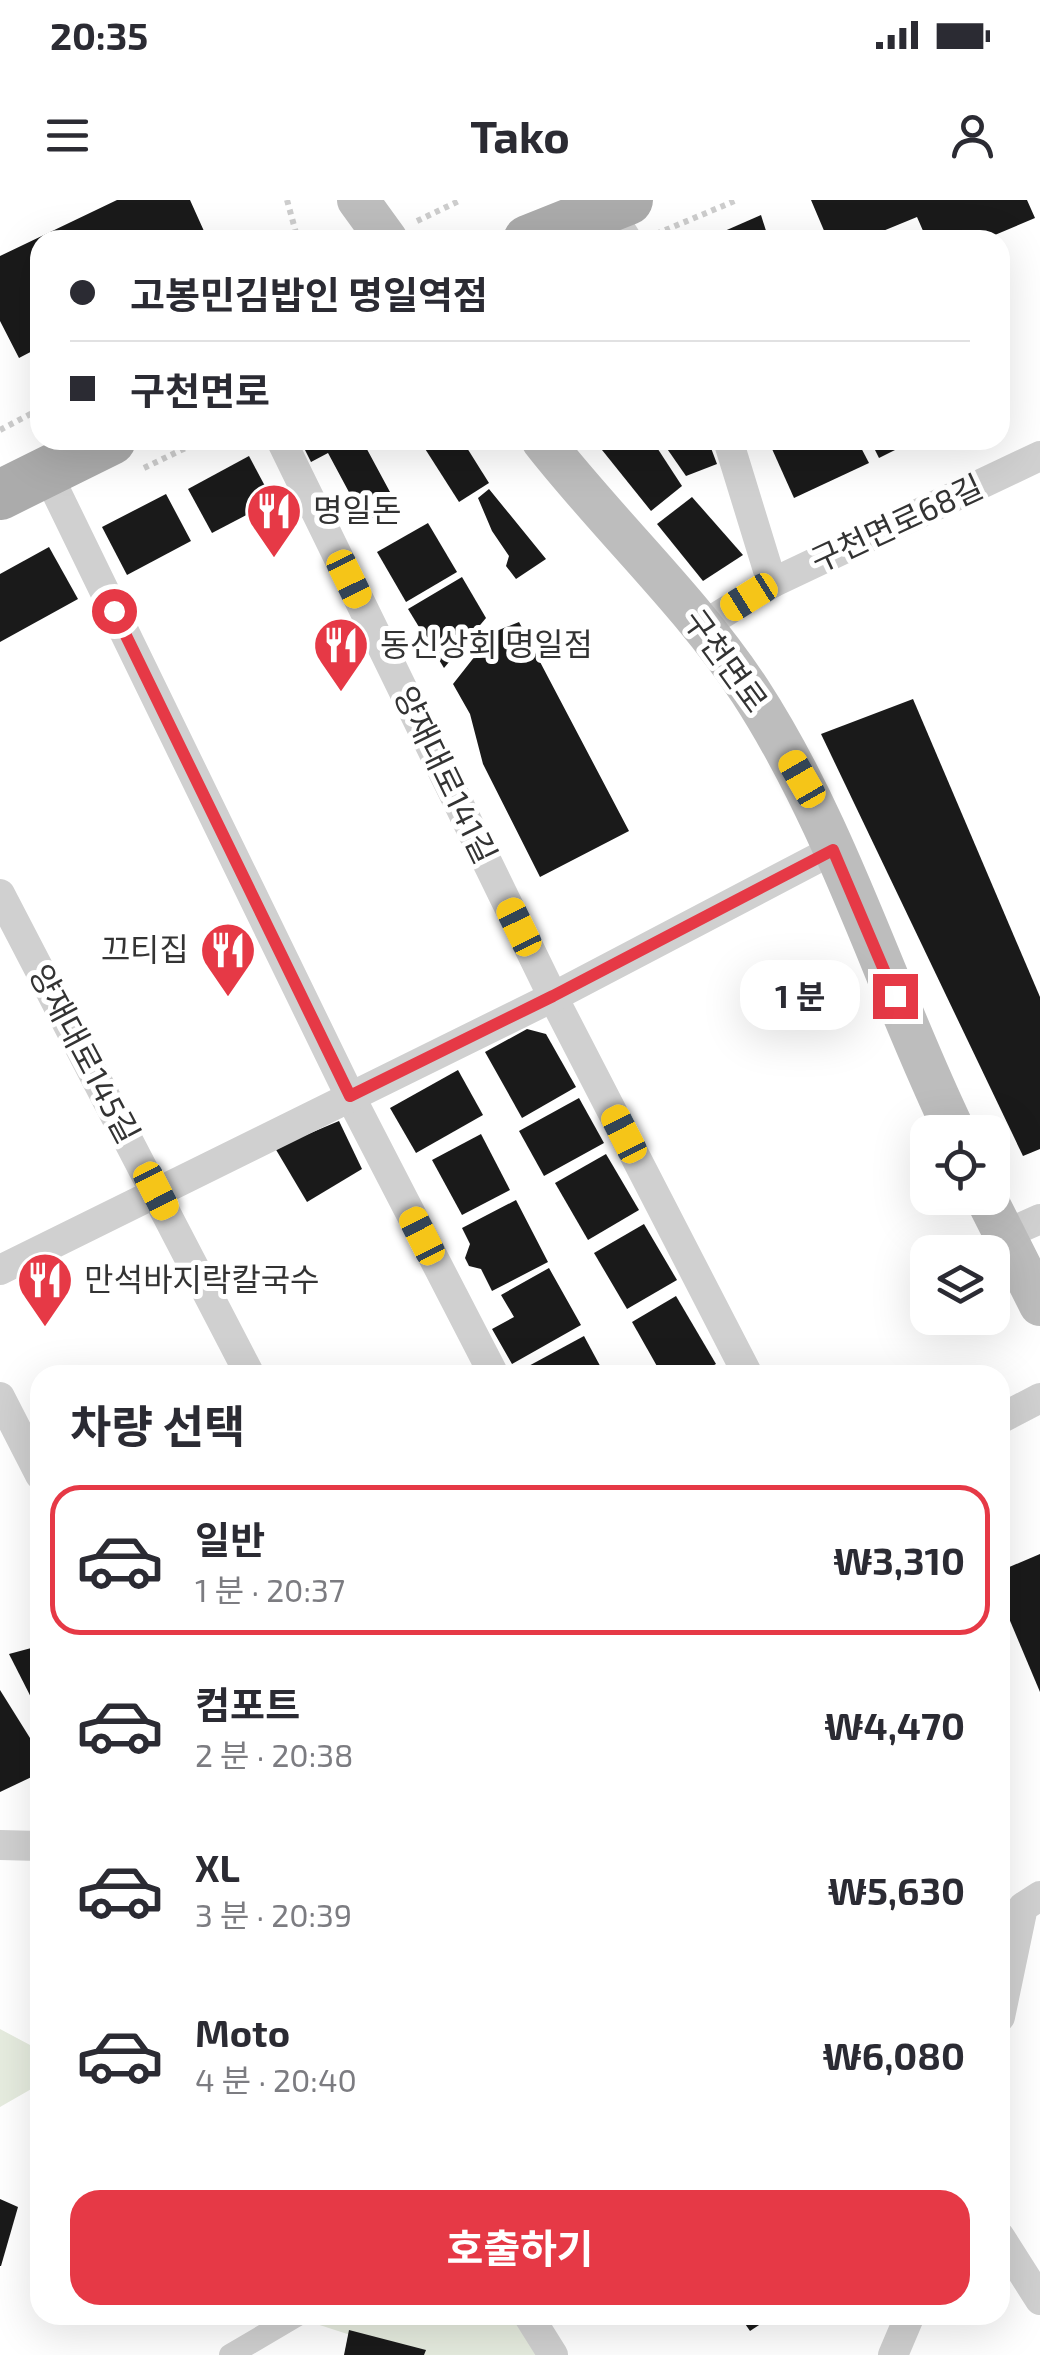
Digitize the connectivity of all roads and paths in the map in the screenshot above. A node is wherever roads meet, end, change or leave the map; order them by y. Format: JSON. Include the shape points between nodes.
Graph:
{"nodes":[{"id":1,"x":288,"y":200,"type":"edge"},
{"id":2,"x":358,"y":200,"type":"edge"},
{"id":3,"x":737,"y":200,"type":"edge"},
{"id":4,"x":626,"y":222,"type":"edge"},
{"id":5,"x":296,"y":230,"type":"edge"},
{"id":6,"x":380,"y":230,"type":"edge"},
{"id":7,"x":582,"y":230,"type":"edge"},
{"id":8,"x":30,"y":414,"type":"edge"},
{"id":9,"x":0,"y":430,"type":"edge"},
{"id":10,"x":90,"y":450,"type":"edge"},
{"id":11,"x":286,"y":450,"type":"edge"},
{"id":12,"x":551,"y":450,"type":"edge"},
{"id":13,"x":731,"y":450,"type":"edge"},
{"id":14,"x":1040,"y":456,"type":"edge"},
{"id":15,"x":47,"y":472,"type":"junction"},
{"id":16,"x":0,"y":495,"type":"edge"},
{"id":17,"x":772,"y":583,"type":"junction"},
{"id":18,"x":704,"y":625,"type":"junction"},
{"id":19,"x":833,"y":850,"type":"junction"},
{"id":20,"x":0,"y":894,"type":"edge"},
{"id":21,"x":553,"y":996,"type":"junction"},
{"id":22,"x":350,"y":1096,"type":"junction"},
{"id":23,"x":948,"y":1115,"type":"edge"},
{"id":24,"x":156,"y":1191,"type":"junction"},
{"id":25,"x":1010,"y":1217,"type":"edge"},
{"id":26,"x":0,"y":1270,"type":"edge"},
{"id":27,"x":1040,"y":1305,"type":"edge"},
{"id":28,"x":245,"y":1365,"type":"edge"},
{"id":29,"x":489,"y":1365,"type":"edge"},
{"id":30,"x":743,"y":1365,"type":"edge"},
{"id":31,"x":0,"y":1397,"type":"edge"},
{"id":32,"x":1040,"y":1398,"type":"edge"},
{"id":33,"x":1010,"y":1414,"type":"edge"},
{"id":34,"x":30,"y":1456,"type":"edge"},
{"id":35,"x":0,"y":1845,"type":"edge"},
{"id":36,"x":30,"y":1846,"type":"edge"},
{"id":37,"x":1021,"y":1902,"type":"edge"},
{"id":38,"x":1010,"y":1963,"type":"edge"},
{"id":39,"x":1010,"y":2253,"type":"edge"},
{"id":40,"x":1040,"y":2300,"type":"edge"},
{"id":41,"x":281,"y":2325,"type":"edge"},
{"id":42,"x":534,"y":2325,"type":"edge"},
{"id":43,"x":906,"y":2325,"type":"edge"},
{"id":44,"x":230,"y":2355,"type":"edge"},
{"id":45,"x":554,"y":2355,"type":"edge"},
{"id":46,"x":894,"y":2355,"type":"edge"}],
"edges":[{"from":1,"to":5,"type":"path"},
{"from":2,"to":6,"type":"main road"},
{"from":3,"to":4,"type":"path"},
{"from":4,"to":7,"type":"main road"},
{"from":8,"to":9,"type":"path"},
{"from":10,"to":15,"type":"main road"},
{"from":11,"to":21,"type":"street","name":"양재대로141길"},
{"from":12,"to":18,"type":"main road","name":"구천면로"},
{"from":13,"to":17,"type":"street"},
{"from":14,"to":17,"type":"street","name":"구천면로68길"},
{"from":15,"to":16,"type":"main road"},
{"from":15,"to":22,"type":"street"},
{"from":17,"to":18,"type":"street","name":"구천면로68길"},
{"from":18,"to":19,"type":"main road","name":"구천면로","via":[[802,779]]},
{"from":19,"to":21,"type":"street"},
{"from":19,"to":23,"type":"main road","name":"구천면로"},
{"from":20,"to":24,"type":"street","name":"양재대로145길"},
{"from":21,"to":22,"type":"street"},
{"from":21,"to":30,"type":"street","name":"양재대로141길"},
{"from":22,"to":24,"type":"street"},
{"from":22,"to":29,"type":"street"},
{"from":24,"to":26,"type":"street"},
{"from":24,"to":28,"type":"street","name":"양재대로145길"},
{"from":25,"to":27,"type":"main road"},
{"from":31,"to":34,"type":"street"},
{"from":32,"to":33,"type":"street"},
{"from":35,"to":36,"type":"street"},
{"from":37,"to":38,"type":"street"},
{"from":39,"to":40,"type":"street"},
{"from":41,"to":44,"type":"street"},
{"from":42,"to":45,"type":"street"},
{"from":43,"to":46,"type":"street"}]}
